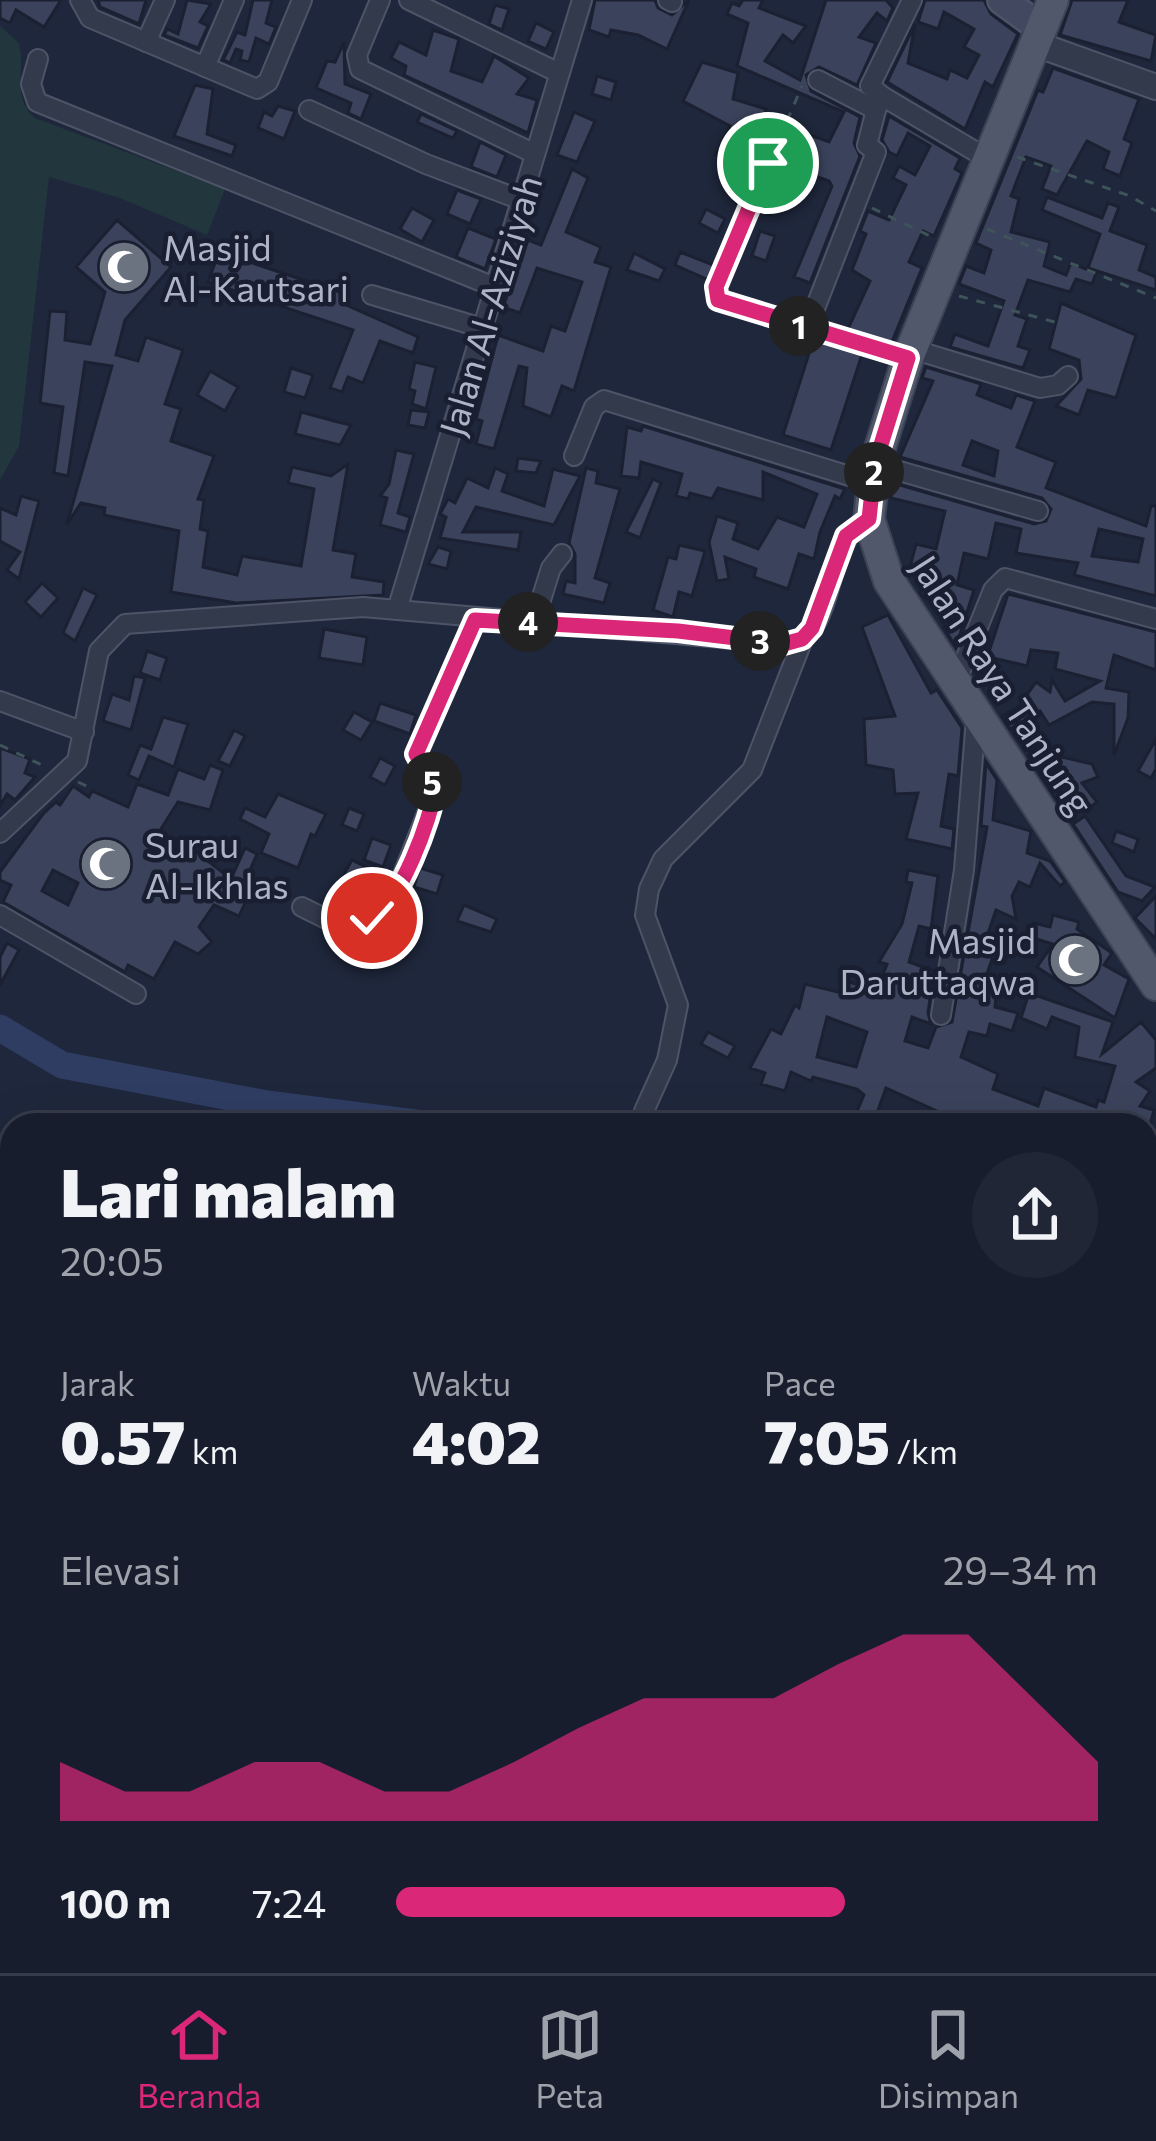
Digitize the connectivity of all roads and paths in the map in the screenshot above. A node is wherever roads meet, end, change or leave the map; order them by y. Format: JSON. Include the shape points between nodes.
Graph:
{"nodes":[{"id":1,"x":165,"y":0,"type":"edge"},
{"id":2,"x":234,"y":0,"type":"edge"},
{"id":3,"x":302,"y":0,"type":"edge"},
{"id":4,"x":380,"y":0,"type":"edge"},
{"id":5,"x":410,"y":0,"type":"edge"},
{"id":6,"x":582,"y":0,"type":"edge"},
{"id":7,"x":912,"y":0,"type":"edge"},
{"id":8,"x":1002,"y":0,"type":"edge"},
{"id":9,"x":85,"y":9,"type":"edge"},
{"id":10,"x":1044,"y":24,"type":"edge"},
{"id":11,"x":146,"y":42,"type":"junction"},
{"id":12,"x":38,"y":59,"type":"dead end"},
{"id":13,"x":205,"y":67,"type":"junction"},
{"id":14,"x":557,"y":72,"type":"junction"},
{"id":15,"x":818,"y":80,"type":"joint"},
{"id":16,"x":1156,"y":87,"type":"edge"},
{"id":17,"x":879,"y":103,"type":"junction"},
{"id":18,"x":309,"y":110,"type":"dead end"},
{"id":19,"x":535,"y":154,"type":"junction"},
{"id":20,"x":991,"y":154,"type":"junction"},
{"id":21,"x":521,"y":200,"type":"junction"},
{"id":22,"x":856,"y":200,"type":"junction"},
{"id":23,"x":1156,"y":212,"type":"edge"},
{"id":24,"x":957,"y":233,"type":"junction"},
{"id":25,"x":493,"y":286,"type":"junction"},
{"id":26,"x":934,"y":289,"type":"junction"},
{"id":27,"x":372,"y":295,"type":"dead end"},
{"id":28,"x":1156,"y":298,"type":"edge"},
{"id":29,"x":1063,"y":324,"type":"dead end"},
{"id":30,"x":479,"y":327,"type":"junction"},
{"id":31,"x":807,"y":329,"type":"junction"},
{"id":32,"x":910,"y":353,"type":"junction"},
{"id":33,"x":1068,"y":376,"type":"dead end"},
{"id":34,"x":574,"y":456,"type":"dead end"},
{"id":35,"x":873,"y":474,"type":"junction"},
{"id":36,"x":1038,"y":512,"type":"dead end"},
{"id":37,"x":869,"y":519,"type":"junction"},
{"id":38,"x":562,"y":554,"type":"dead end"},
{"id":39,"x":397,"y":610,"type":"junction"},
{"id":40,"x":475,"y":620,"type":"junction"},
{"id":41,"x":1156,"y":620,"type":"edge"},
{"id":42,"x":534,"y":622,"type":"junction"},
{"id":43,"x":802,"y":639,"type":"junction"},
{"id":44,"x":956,"y":682,"type":"junction"},
{"id":45,"x":0,"y":700,"type":"edge"},
{"id":46,"x":976,"y":718,"type":"junction"},
{"id":47,"x":84,"y":733,"type":"junction"},
{"id":48,"x":0,"y":832,"type":"edge"},
{"id":49,"x":302,"y":907,"type":"dead end"},
{"id":50,"x":0,"y":915,"type":"edge"},
{"id":51,"x":1156,"y":985,"type":"edge"},
{"id":52,"x":136,"y":994,"type":"dead end"},
{"id":53,"x":941,"y":1015,"type":"dead end"},
{"id":54,"x":644,"y":1111,"type":"dead end"}],
"edges":[{"from":1,"to":11,"type":"street"},
{"from":2,"to":13,"type":"street"},
{"from":3,"to":13,"type":"street","via":[[268,82],[251,88]]},
{"from":4,"to":19,"type":"street","via":[[357,56],[360,70]]},
{"from":5,"to":14,"type":"street"},
{"from":6,"to":14,"type":"street","name":"Jalan Al-Aziziyah"},
{"from":7,"to":17,"type":"street","via":[[870,86]]},
{"from":8,"to":10,"type":"main road"},
{"from":9,"to":11,"type":"street"},
{"from":10,"to":16,"type":"street"},
{"from":10,"to":20,"type":"main road","name":"Jalan Raya Tanjung"},
{"from":11,"to":13,"type":"street"},
{"from":12,"to":25,"type":"street","via":[[31,84],[37,102]]},
{"from":14,"to":19,"type":"street","name":"Jalan Al-Aziziyah"},
{"from":15,"to":17,"type":"street"},
{"from":15,"to":31,"type":"path","via":[[802,85],[716,289],[724,305]]},
{"from":17,"to":20,"type":"street"},
{"from":17,"to":22,"type":"street","via":[[867,145],[876,151]]},
{"from":18,"to":21,"type":"street"},
{"from":19,"to":21,"type":"street","name":"Jalan Al-Aziziyah"},
{"from":20,"to":23,"type":"path","via":[[1124,194]]},
{"from":20,"to":24,"type":"main road","name":"Jalan Raya Tanjung"},
{"from":21,"to":25,"type":"street","name":"Jalan Al-Aziziyah"},
{"from":22,"to":24,"type":"path"},
{"from":22,"to":31,"type":"street"},
{"from":24,"to":26,"type":"main road","name":"Jalan Raya Tanjung"},
{"from":24,"to":28,"type":"path"},
{"from":25,"to":30,"type":"street","name":"Jalan Al-Aziziyah"},
{"from":26,"to":29,"type":"path"},
{"from":26,"to":32,"type":"main road","name":"Jalan Raya Tanjung"},
{"from":27,"to":30,"type":"street"},
{"from":30,"to":39,"type":"street","name":"Jalan Al-Aziziyah"},
{"from":31,"to":32,"type":"path"},
{"from":32,"to":33,"type":"street","via":[[1040,388]]},
{"from":32,"to":35,"type":"main road","name":"Jalan Raya Tanjung"},
{"from":34,"to":35,"type":"street","via":[[604,400]]},
{"from":35,"to":36,"type":"street"},
{"from":35,"to":37,"type":"main road","name":"Jalan Raya Tanjung"},
{"from":37,"to":43,"type":"street","via":[[846,536]]},
{"from":37,"to":44,"type":"main road","name":"Jalan Raya Tanjung","via":[[889,581]]},
{"from":38,"to":42,"type":"street"},
{"from":39,"to":40,"type":"street"},
{"from":39,"to":47,"type":"street","via":[[124,624],[99,651]]},
{"from":40,"to":42,"type":"street"},
{"from":40,"to":49,"type":"street","via":[[416,754],[435,793],[393,900],[372,918],[334,923]]},
{"from":41,"to":44,"type":"street","via":[[1005,578]]},
{"from":42,"to":43,"type":"street","via":[[779,644]]},
{"from":43,"to":54,"type":"street","via":[[752,770],[663,859],[649,889],[649,928],[678,1005],[667,1060]]},
{"from":44,"to":46,"type":"main road","name":"Jalan Raya Tanjung"},
{"from":45,"to":47,"type":"street"},
{"from":46,"to":51,"type":"main road","name":"Jalan Raya Tanjung"},
{"from":46,"to":53,"type":"street"},
{"from":47,"to":48,"type":"street","via":[[71,770]]},
{"from":50,"to":52,"type":"street"}]}
